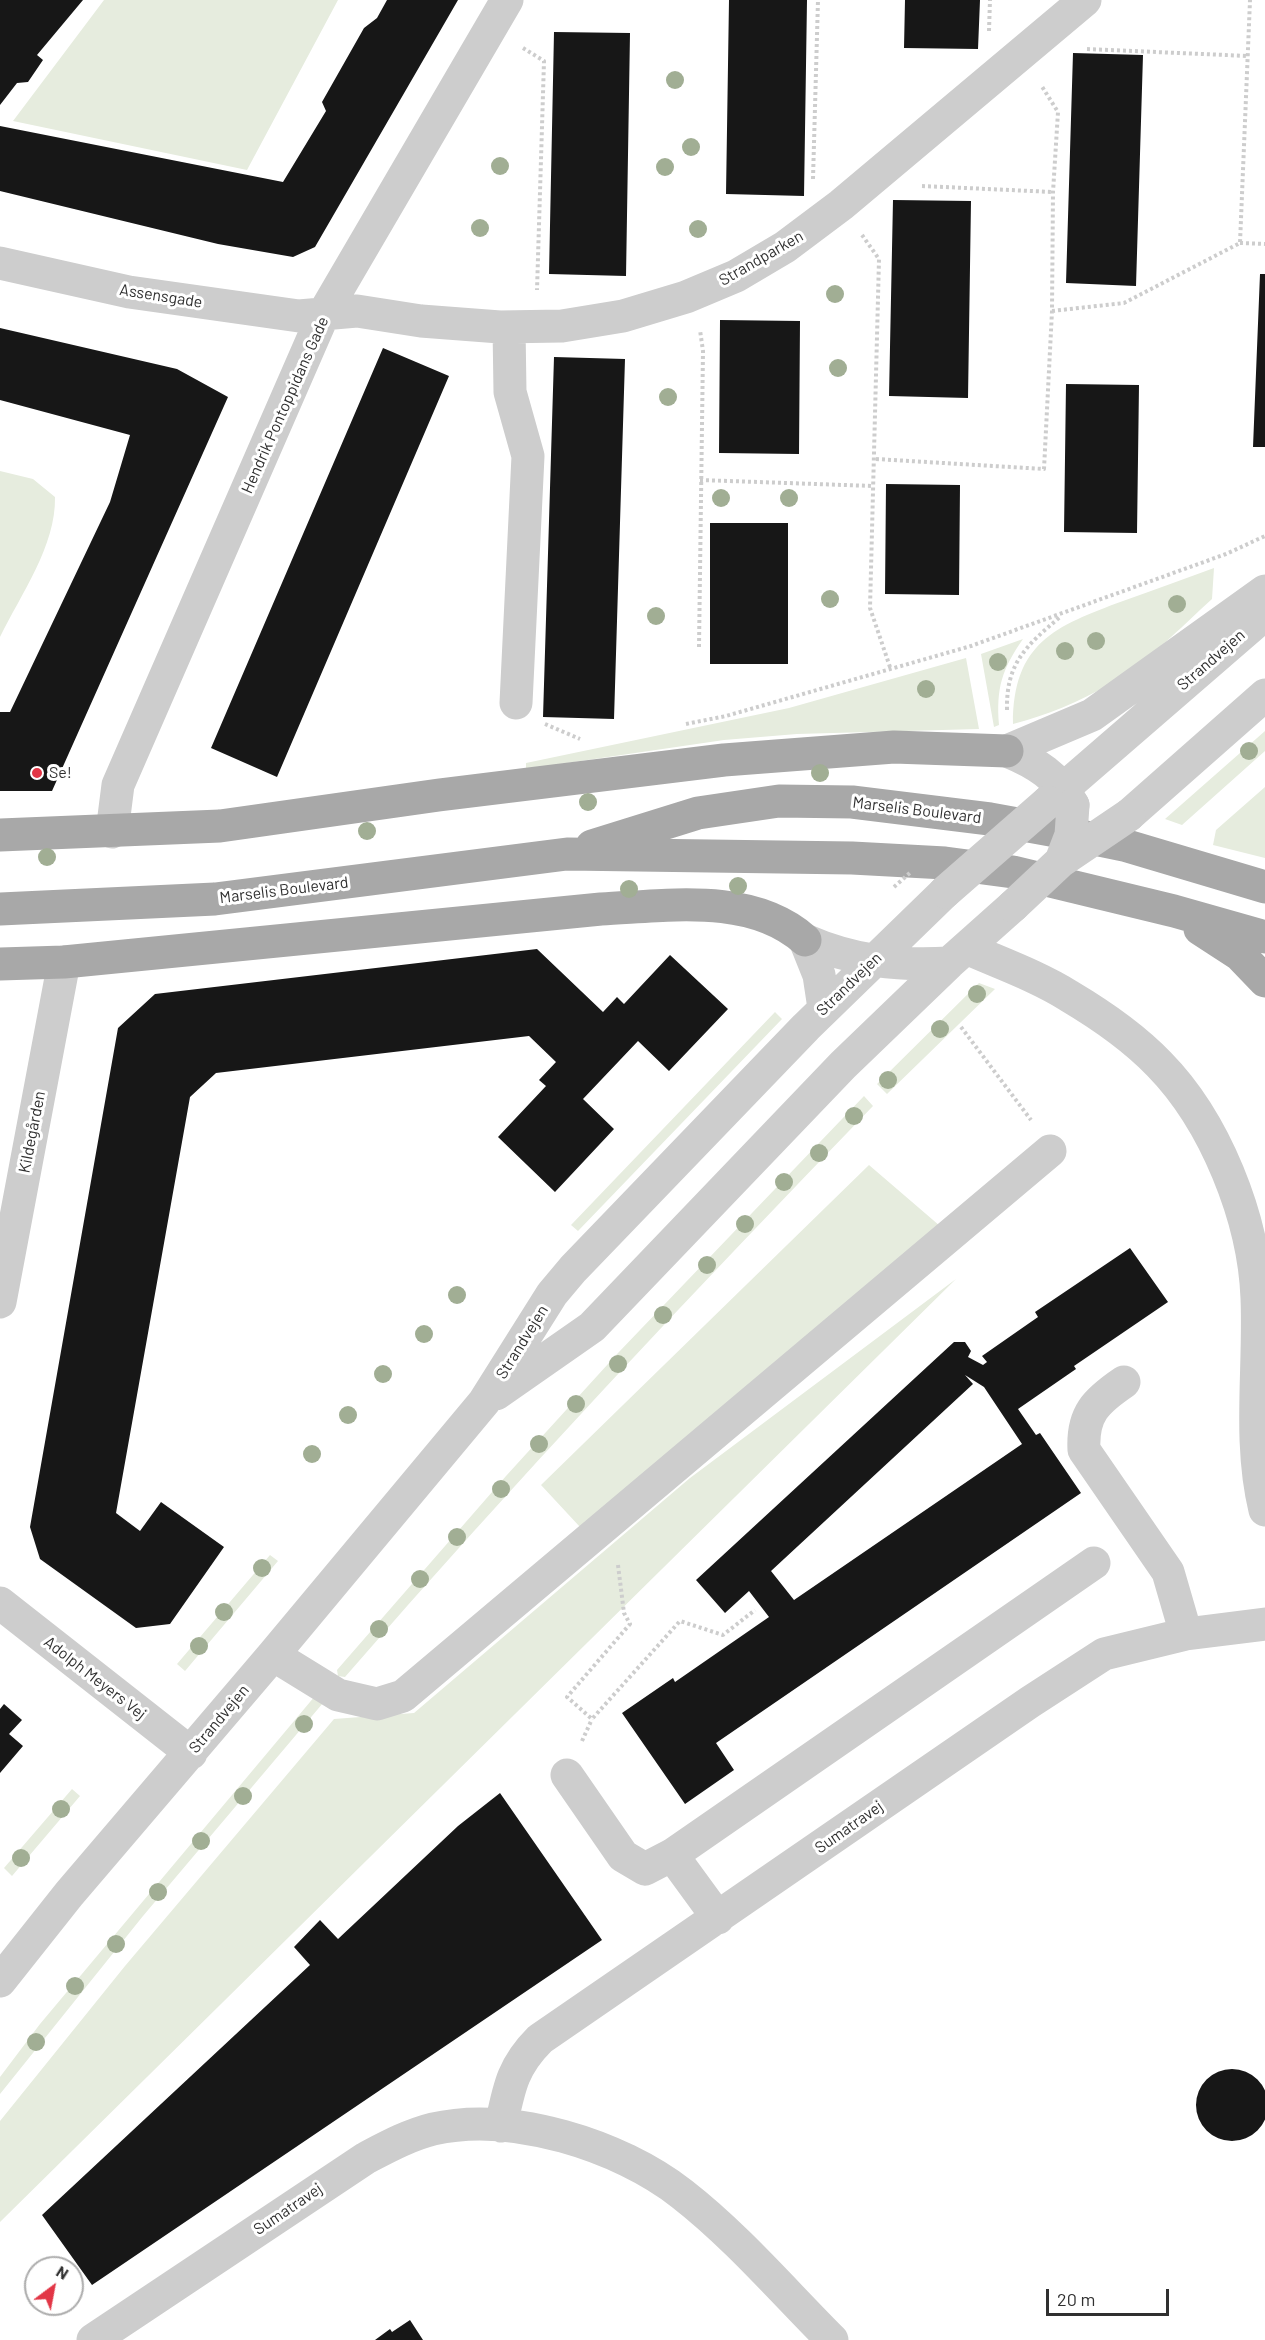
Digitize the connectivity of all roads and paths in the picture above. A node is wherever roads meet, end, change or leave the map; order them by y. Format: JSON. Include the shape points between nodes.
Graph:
{"nodes":[{"id":1,"x":507,"y":0,"type":"edge"},
{"id":2,"x":818,"y":0,"type":"edge"},
{"id":3,"x":1085,"y":0,"type":"edge"},
{"id":4,"x":1250,"y":0,"type":"edge"},
{"id":5,"x":491,"y":28,"type":"junction"},
{"id":6,"x":1026,"y":50,"type":"junction"},
{"id":7,"x":1248,"y":56,"type":"junction"},
{"id":8,"x":868,"y":183,"type":"junction"},
{"id":9,"x":1053,"y":192,"type":"junction"},
{"id":10,"x":836,"y":209,"type":"junction"},
{"id":11,"x":1240,"y":243,"type":"junction"},
{"id":12,"x":1265,"y":244,"type":"edge"},
{"id":13,"x":0,"y":263,"type":"edge"},
{"id":14,"x":686,"y":297,"type":"junction"},
{"id":15,"x":1052,"y":311,"type":"junction"},
{"id":16,"x":324,"y":313,"type":"junction"},
{"id":17,"x":523,"y":326,"type":"junction"},
{"id":18,"x":876,"y":459,"type":"junction"},
{"id":19,"x":700,"y":480,"type":"junction"},
{"id":20,"x":873,"y":486,"type":"junction"},
{"id":21,"x":1265,"y":536,"type":"edge"},
{"id":22,"x":1265,"y":591,"type":"edge"},
{"id":23,"x":1265,"y":614,"type":"edge"},
{"id":24,"x":1063,"y":615,"type":"junction"},
{"id":25,"x":699,"y":647,"type":"dead end"},
{"id":26,"x":891,"y":670,"type":"junction"},
{"id":27,"x":1265,"y":695,"type":"edge"},
{"id":28,"x":516,"y":703,"type":"dead end"},
{"id":29,"x":543,"y":723,"type":"dead end"},
{"id":30,"x":680,"y":725,"type":"dead end"},
{"id":31,"x":590,"y":743,"type":"dead end"},
{"id":32,"x":1007,"y":751,"type":"junction"},
{"id":33,"x":1062,"y":798,"type":"junction"},
{"id":34,"x":112,"y":832,"type":"junction"},
{"id":35,"x":0,"y":836,"type":"edge"},
{"id":36,"x":567,"y":854,"type":"junction"},
{"id":37,"x":1061,"y":861,"type":"junction"},
{"id":38,"x":1265,"y":887,"type":"edge"},
{"id":39,"x":0,"y":909,"type":"edge"},
{"id":40,"x":1174,"y":911,"type":"junction"},
{"id":41,"x":1265,"y":937,"type":"edge"},
{"id":42,"x":805,"y":940,"type":"junction"},
{"id":43,"x":958,"y":955,"type":"junction"},
{"id":44,"x":64,"y":962,"type":"junction"},
{"id":45,"x":872,"y":962,"type":"junction"},
{"id":46,"x":0,"y":964,"type":"edge"},
{"id":47,"x":1265,"y":981,"type":"edge"},
{"id":48,"x":824,"y":1008,"type":"junction"},
{"id":49,"x":962,"y":1027,"type":"dead end"},
{"id":50,"x":1050,"y":1151,"type":"joint"},
{"id":51,"x":0,"y":1302,"type":"edge"},
{"id":52,"x":1124,"y":1382,"type":"dead end"},
{"id":53,"x":484,"y":1402,"type":"junction"},
{"id":54,"x":1265,"y":1510,"type":"edge"},
{"id":55,"x":614,"y":1518,"type":"junction"},
{"id":56,"x":1094,"y":1563,"type":"dead end"},
{"id":57,"x":0,"y":1603,"type":"edge"},
{"id":58,"x":755,"y":1610,"type":"dead end"},
{"id":59,"x":1265,"y":1624,"type":"edge"},
{"id":60,"x":1186,"y":1634,"type":"junction"},
{"id":61,"x":273,"y":1655,"type":"junction"},
{"id":62,"x":191,"y":1753,"type":"junction"},
{"id":63,"x":567,"y":1775,"type":"dead end"},
{"id":64,"x":672,"y":1855,"type":"junction"},
{"id":65,"x":718,"y":1918,"type":"junction"},
{"id":66,"x":0,"y":1982,"type":"edge"},
{"id":67,"x":501,"y":2126,"type":"junction"},
{"id":68,"x":93,"y":2340,"type":"edge"},
{"id":69,"x":832,"y":2340,"type":"edge"}],
"edges":[{"from":1,"to":5,"type":"street","name":"Hendrik Pontoppidans Gade"},
{"from":2,"to":10,"type":"path","via":[[813,185]]},
{"from":3,"to":6,"type":"street","name":"Strandparken"},
{"from":4,"to":7,"type":"path"},
{"from":5,"to":16,"type":"street","name":"Hendrik Pontoppidans Gade"},
{"from":5,"to":17,"type":"path","via":[[544,62]]},
{"from":6,"to":7,"type":"path"},
{"from":6,"to":8,"type":"street","name":"Strandparken"},
{"from":6,"to":9,"type":"path","via":[[1058,112]]},
{"from":7,"to":11,"type":"path"},
{"from":8,"to":9,"type":"path"},
{"from":8,"to":10,"type":"street","name":"Strandparken"},
{"from":9,"to":15,"type":"path"},
{"from":10,"to":14,"type":"street","name":"Strandparken","via":[[765,259]]},
{"from":10,"to":18,"type":"path","via":[[879,259]]},
{"from":11,"to":12,"type":"path"},
{"from":11,"to":15,"type":"path","via":[[1124,303]]},
{"from":13,"to":16,"type":"street","name":"Assensgade","via":[[129,292],[299,316]]},
{"from":14,"to":17,"type":"street","name":"Strandparken","via":[[624,316],[562,326]]},
{"from":14,"to":19,"type":"path","via":[[700,330],[703,351]]},
{"from":15,"to":18,"type":"path","via":[[1044,469]]},
{"from":16,"to":17,"type":"street","name":"Strandparken","via":[[357,310],[421,321]]},
{"from":16,"to":34,"type":"street","name":"Hendrik Pontoppidans Gade","via":[[118,785]]},
{"from":17,"to":28,"type":"street","via":[[510,392],[528,456]]},
{"from":18,"to":20,"type":"path"},
{"from":19,"to":20,"type":"path"},
{"from":19,"to":25,"type":"path"},
{"from":20,"to":26,"type":"path","via":[[870,608]]},
{"from":21,"to":24,"type":"path"},
{"from":22,"to":32,"type":"street","via":[[1092,715]]},
{"from":23,"to":33,"type":"street","name":"Strandvejen"},
{"from":24,"to":26,"type":"path"},
{"from":24,"to":32,"type":"path","via":[[1027,645],[1014,664],[1006,689]]},
{"from":26,"to":30,"type":"path"},
{"from":27,"to":37,"type":"street","name":"Strandvejen","bridge":true,"via":[[1130,815]]},
{"from":29,"to":31,"type":"path"},
{"from":32,"to":33,"type":"street","via":[[1038,764]]},
{"from":32,"to":34,"type":"main road","via":[[894,747],[724,760],[220,826]]},
{"from":33,"to":37,"type":"street","bridge":true,"via":[[1071,835]]},
{"from":33,"to":45,"type":"street","name":"Strandvejen","bridge":true,"via":[[945,892]]},
{"from":34,"to":35,"type":"main road"},
{"from":36,"to":38,"type":"main road","name":"Marselis Boulevard","via":[[698,813],[779,801],[852,802],[1056,831],[1124,845]]},
{"from":36,"to":39,"type":"main road","name":"Marselis Boulevard","via":[[215,899]]},
{"from":36,"to":40,"type":"main road","name":"Marselis Boulevard","via":[[945,862],[1014,872]]},
{"from":37,"to":43,"type":"street","name":"Strandvejen","bridge":true},
{"from":40,"to":41,"type":"main road","name":"Marselis Boulevard"},
{"from":40,"to":47,"type":"main road","via":[[1240,955]]},
{"from":42,"to":44,"type":"main road","via":[[785,924],[768,917],[691,904],[601,909]]},
{"from":42,"to":45,"type":"street"},
{"from":42,"to":48,"type":"street","via":[[819,975]]},
{"from":43,"to":45,"type":"street","via":[[911,965]]},
{"from":43,"to":53,"type":"street","name":"Strandvejen","via":[[843,1065],[592,1327]]},
{"from":43,"to":54,"type":"street","via":[[1067,994],[1117,1027],[1160,1064],[1214,1142],[1238,1198],[1250,1241],[1257,1296],[1254,1416],[1258,1480]]},
{"from":44,"to":46,"type":"main road"},
{"from":44,"to":51,"type":"street","name":"Kildegården"},
{"from":45,"to":48,"type":"street","name":"Strandvejen"},
{"from":48,"to":53,"type":"street","name":"Strandvejen","via":[[573,1269],[552,1294]]},
{"from":49,"to":50,"type":"path"},
{"from":50,"to":55,"type":"street"},
{"from":52,"to":60,"type":"street","via":[[1092,1410],[1083,1430],[1084,1450],[1168,1572]]},
{"from":53,"to":61,"type":"street","name":"Strandvejen"},
{"from":55,"to":58,"type":"path","via":[[624,1613],[630,1624],[567,1697],[592,1719],[680,1621],[723,1635]]},
{"from":55,"to":61,"type":"street","via":[[403,1696],[376,1704],[338,1695]]},
{"from":56,"to":64,"type":"street"},
{"from":57,"to":62,"type":"street","name":"Adolph Meyers Vej"},
{"from":59,"to":60,"type":"street","name":"Sumatravej"},
{"from":60,"to":65,"type":"street","name":"Sumatravej","via":[[1104,1654]]},
{"from":61,"to":62,"type":"street","name":"Strandvejen"},
{"from":62,"to":66,"type":"street","name":"Strandvejen","via":[[69,1894]]},
{"from":63,"to":64,"type":"street","via":[[622,1857],[645,1869]]},
{"from":64,"to":65,"type":"street"},
{"from":65,"to":67,"type":"street","name":"Sumatravej","via":[[540,2039],[524,2055],[511,2079]]},
{"from":67,"to":68,"type":"street","name":"Sumatravej","via":[[467,2124],[432,2129],[366,2158]]},
{"from":67,"to":69,"type":"street","name":"Sumatravej","via":[[574,2139],[645,2169],[713,2220]]}]}
